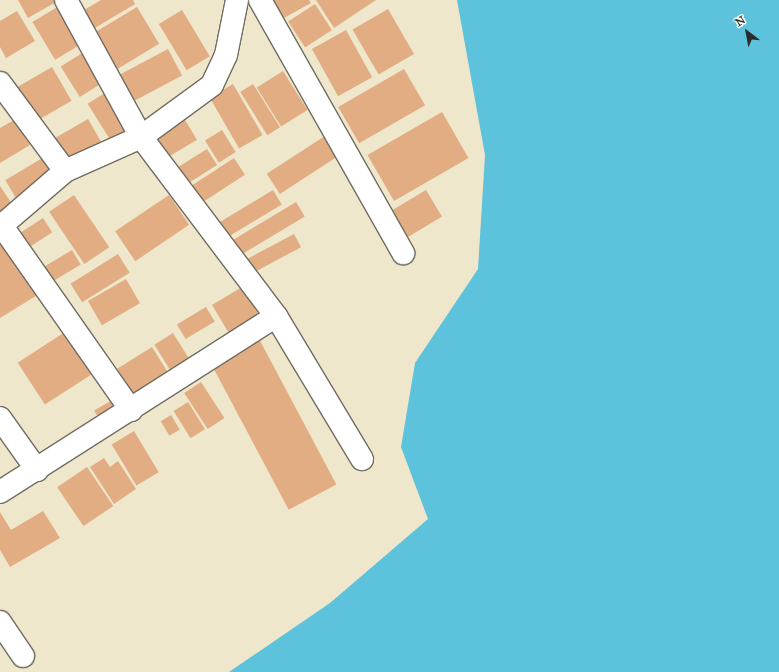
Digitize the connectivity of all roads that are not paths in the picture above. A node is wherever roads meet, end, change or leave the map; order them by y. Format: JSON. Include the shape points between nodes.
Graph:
{"nodes":[{"id":1,"x":66,"y":0,"type":"edge"},
{"id":2,"x":237,"y":0,"type":"edge"},
{"id":3,"x":260,"y":0,"type":"edge"},
{"id":4,"x":0,"y":83,"type":"edge"},
{"id":5,"x":141,"y":137,"type":"junction"},
{"id":6,"x":65,"y":171,"type":"junction"},
{"id":7,"x":1,"y":227,"type":"edge"},
{"id":8,"x":403,"y":253,"type":"dead end"},
{"id":9,"x":276,"y":316,"type":"junction"},
{"id":10,"x":131,"y":410,"type":"junction"},
{"id":11,"x":0,"y":418,"type":"edge"},
{"id":12,"x":362,"y":459,"type":"dead end"},
{"id":13,"x":37,"y":470,"type":"junction"},
{"id":14,"x":0,"y":492,"type":"edge"},
{"id":15,"x":0,"y":622,"type":"edge"},
{"id":16,"x":23,"y":656,"type":"dead end"}],
"edges":[{"from":1,"to":5,"type":"street"},
{"from":2,"to":5,"type":"street","via":[[226,55],[212,85]]},
{"from":3,"to":8,"type":"street"},
{"from":4,"to":6,"type":"street"},
{"from":5,"to":6,"type":"street"},
{"from":5,"to":9,"type":"street"},
{"from":6,"to":7,"type":"street"},
{"from":7,"to":10,"type":"street"},
{"from":9,"to":10,"type":"street"},
{"from":9,"to":12,"type":"street"},
{"from":10,"to":13,"type":"street"},
{"from":11,"to":13,"type":"street"},
{"from":13,"to":14,"type":"street"},
{"from":15,"to":16,"type":"street"}]}
